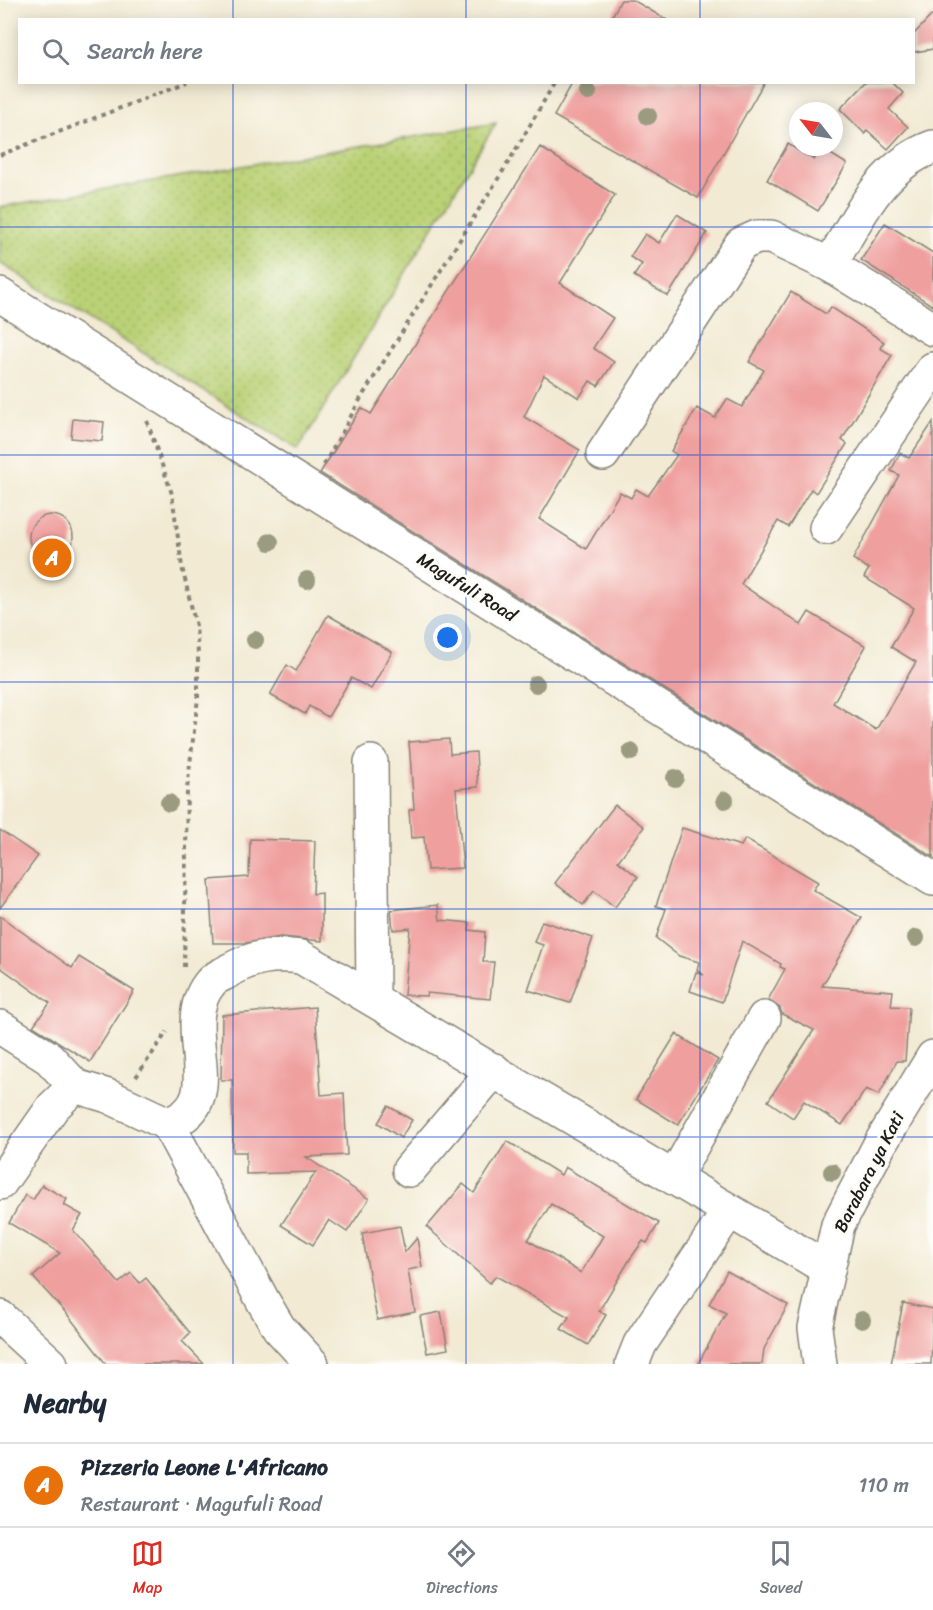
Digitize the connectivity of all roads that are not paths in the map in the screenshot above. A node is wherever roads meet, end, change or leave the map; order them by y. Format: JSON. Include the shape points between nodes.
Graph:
{"nodes":[{"id":1,"x":933,"y":147,"type":"edge"},
{"id":2,"x":830,"y":265,"type":"junction"},
{"id":3,"x":0,"y":295,"type":"edge"},
{"id":4,"x":933,"y":329,"type":"edge"},
{"id":5,"x":933,"y":369,"type":"edge"},
{"id":6,"x":603,"y":454,"type":"dead end"},
{"id":7,"x":826,"y":528,"type":"dead end"},
{"id":8,"x":371,"y":762,"type":"dead end"},
{"id":9,"x":933,"y":879,"type":"edge"},
{"id":10,"x":373,"y":998,"type":"junction"},
{"id":11,"x":764,"y":1018,"type":"dead end"},
{"id":12,"x":0,"y":1027,"type":"edge"},
{"id":13,"x":933,"y":1057,"type":"edge"},
{"id":14,"x":494,"y":1070,"type":"junction"},
{"id":15,"x":75,"y":1086,"type":"junction"},
{"id":16,"x":168,"y":1124,"type":"junction"},
{"id":17,"x":409,"y":1170,"type":"dead end"},
{"id":18,"x":674,"y":1178,"type":"junction"},
{"id":19,"x":0,"y":1183,"type":"edge"},
{"id":20,"x":729,"y":1210,"type":"junction"},
{"id":21,"x":828,"y":1269,"type":"junction"},
{"id":22,"x":0,"y":1317,"type":"edge"},
{"id":23,"x":51,"y":1364,"type":"edge"},
{"id":24,"x":312,"y":1364,"type":"edge"},
{"id":25,"x":632,"y":1364,"type":"edge"},
{"id":26,"x":820,"y":1364,"type":"edge"}],
"edges":[{"from":1,"to":2,"type":"street","via":[[917,152],[891,171],[871,195]]},
{"from":2,"to":4,"type":"street"},
{"from":2,"to":6,"type":"street","via":[[771,237],[757,237],[741,244]]},
{"from":3,"to":9,"type":"street","name":"Magufuli Road"},
{"from":5,"to":7,"type":"street"},
{"from":8,"to":10,"type":"street"},
{"from":10,"to":14,"type":"street"},
{"from":10,"to":16,"type":"street","via":[[301,957],[273,954],[243,963],[211,982],[196,1011],[201,1086],[195,1108],[182,1120]]},
{"from":11,"to":18,"type":"street"},
{"from":12,"to":15,"type":"street","via":[[49,1058]]},
{"from":13,"to":21,"type":"street","name":"Barabara ya Kati","via":[[880,1144],[838,1225]]},
{"from":14,"to":17,"type":"street"},
{"from":14,"to":18,"type":"street"},
{"from":15,"to":16,"type":"street","via":[[108,1096]]},
{"from":15,"to":19,"type":"street","via":[[52,1107]]},
{"from":16,"to":24,"type":"street","via":[[279,1328]]},
{"from":18,"to":20,"type":"street"},
{"from":20,"to":21,"type":"street"},
{"from":20,"to":25,"type":"street","via":[[640,1344]]},
{"from":21,"to":26,"type":"street","name":"Barabara ya Kati","via":[[815,1329]]},
{"from":22,"to":23,"type":"street"}]}
